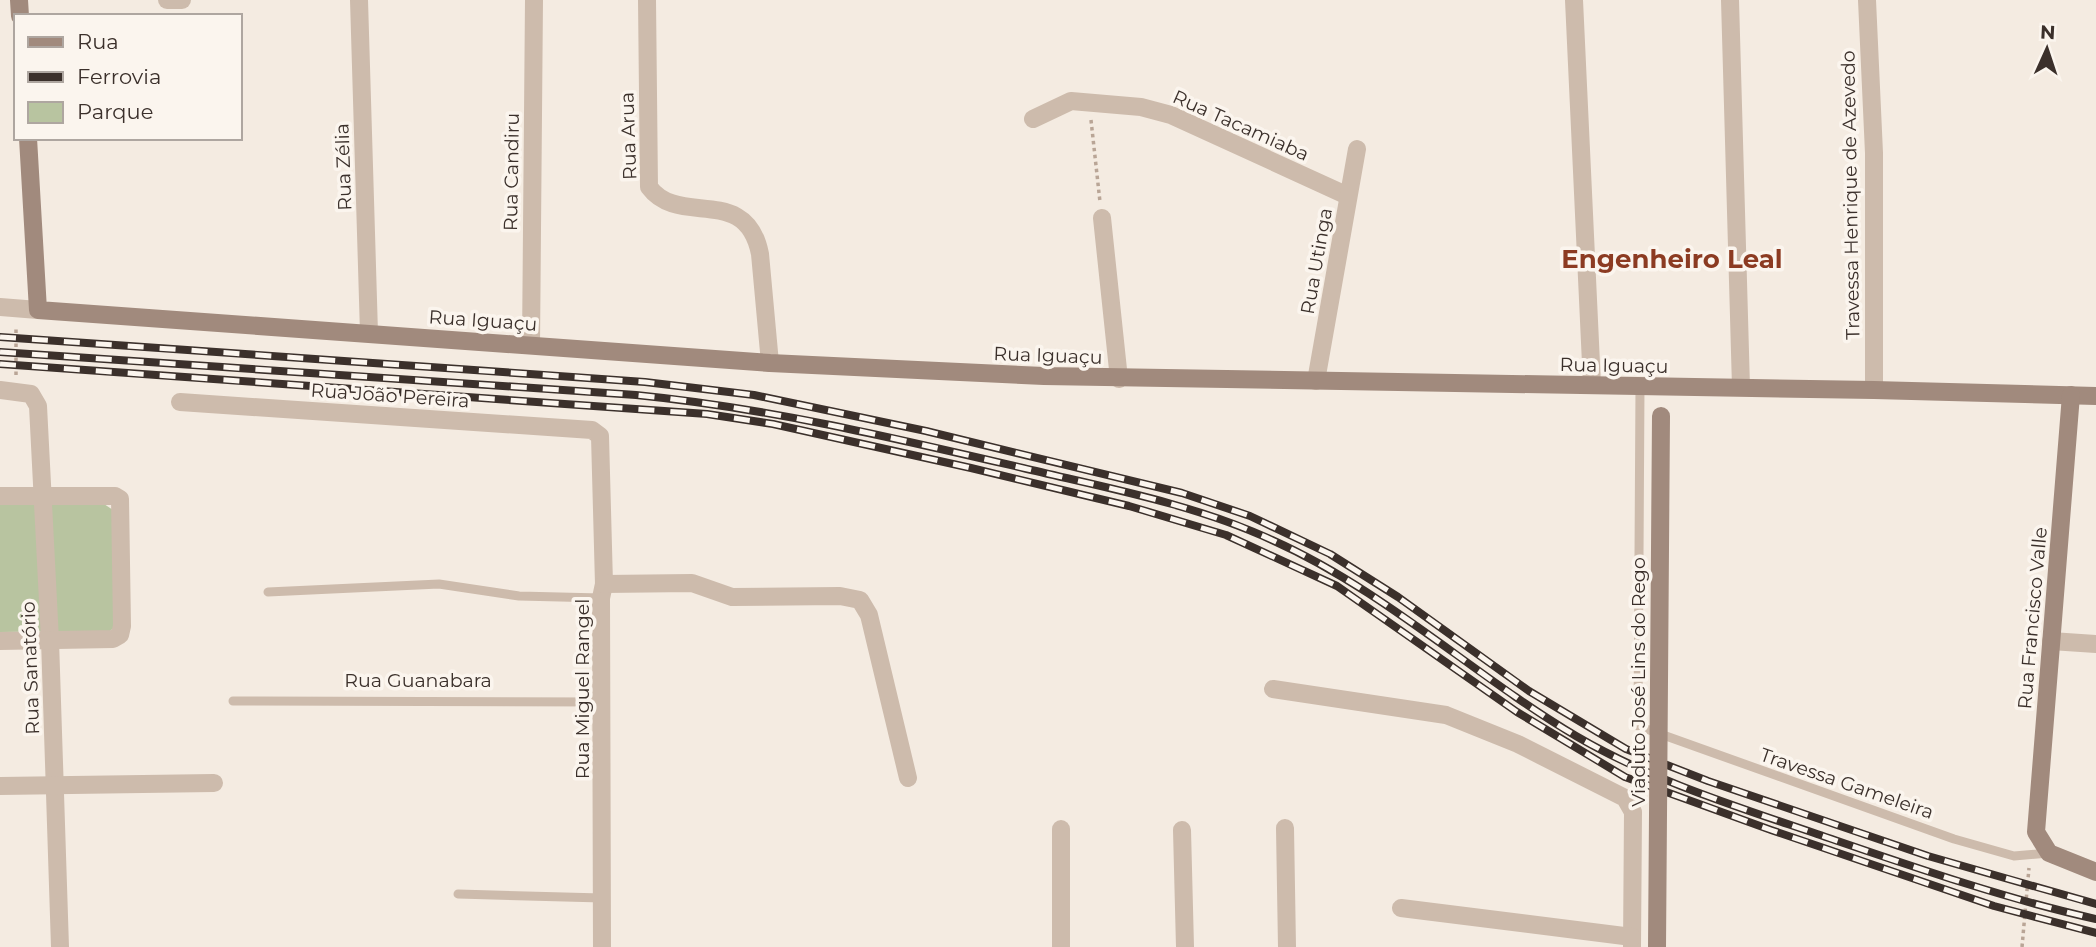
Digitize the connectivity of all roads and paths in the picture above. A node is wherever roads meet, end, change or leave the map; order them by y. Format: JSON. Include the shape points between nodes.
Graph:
{"nodes":[{"id":1,"x":167,"y":0,"type":"edge"},
{"id":2,"x":182,"y":0,"type":"edge"},
{"id":3,"x":359,"y":0,"type":"edge"},
{"id":4,"x":534,"y":0,"type":"edge"},
{"id":5,"x":647,"y":0,"type":"edge"},
{"id":6,"x":1574,"y":0,"type":"edge"},
{"id":7,"x":1730,"y":0,"type":"edge"},
{"id":8,"x":1867,"y":0,"type":"edge"},
{"id":9,"x":1090,"y":102,"type":"junction"},
{"id":10,"x":1033,"y":119,"type":"dead end"},
{"id":11,"x":28,"y":140,"type":"edge"},
{"id":12,"x":1357,"y":149,"type":"dead end"},
{"id":13,"x":1348,"y":196,"type":"junction"},
{"id":14,"x":1102,"y":218,"type":"joint"},
{"id":15,"x":8,"y":308,"type":"edge"},
{"id":16,"x":38,"y":310,"type":"junction"},
{"id":17,"x":369,"y":333,"type":"junction"},
{"id":18,"x":531,"y":345,"type":"junction"},
{"id":19,"x":770,"y":363,"type":"junction"},
{"id":20,"x":1119,"y":379,"type":"junction"},
{"id":21,"x":1316,"y":381,"type":"junction"},
{"id":22,"x":1592,"y":385,"type":"junction"},
{"id":23,"x":1640,"y":386,"type":"junction"},
{"id":24,"x":1661,"y":387,"type":"junction"},
{"id":25,"x":1741,"y":387,"type":"junction"},
{"id":26,"x":1874,"y":390,"type":"junction"},
{"id":27,"x":14,"y":391,"type":"edge"},
{"id":28,"x":2071,"y":395,"type":"junction"},
{"id":29,"x":2096,"y":396,"type":"edge"},
{"id":30,"x":180,"y":402,"type":"dead end"},
{"id":31,"x":597,"y":433,"type":"joint"},
{"id":32,"x":0,"y":496,"type":"edge"},
{"id":33,"x":43,"y":496,"type":"junction"},
{"id":34,"x":602,"y":591,"type":"junction"},
{"id":35,"x":268,"y":592,"type":"dead end"},
{"id":36,"x":0,"y":640,"type":"edge"},
{"id":37,"x":50,"y":640,"type":"junction"},
{"id":38,"x":2051,"y":641,"type":"junction"},
{"id":39,"x":2096,"y":643,"type":"edge"},
{"id":40,"x":1273,"y":689,"type":"dead end"},
{"id":41,"x":233,"y":701,"type":"dead end"},
{"id":42,"x":603,"y":702,"type":"junction"},
{"id":43,"x":908,"y":778,"type":"dead end"},
{"id":44,"x":214,"y":783,"type":"dead end"},
{"id":45,"x":55,"y":785,"type":"junction"},
{"id":46,"x":0,"y":786,"type":"edge"},
{"id":47,"x":1285,"y":828,"type":"dead end"},
{"id":48,"x":1061,"y":829,"type":"dead end"},
{"id":49,"x":1182,"y":830,"type":"dead end"},
{"id":50,"x":2040,"y":851,"type":"junction"},
{"id":51,"x":2096,"y":872,"type":"edge"},
{"id":52,"x":458,"y":894,"type":"dead end"},
{"id":53,"x":602,"y":898,"type":"junction"},
{"id":54,"x":1401,"y":908,"type":"dead end"},
{"id":55,"x":1632,"y":942,"type":"edge"},
{"id":56,"x":60,"y":947,"type":"edge"},
{"id":57,"x":602,"y":947,"type":"edge"},
{"id":58,"x":1061,"y":947,"type":"edge"},
{"id":59,"x":1185,"y":947,"type":"edge"},
{"id":60,"x":1287,"y":947,"type":"edge"},
{"id":61,"x":1657,"y":947,"type":"edge"},
{"id":62,"x":2022,"y":947,"type":"edge"}],
"edges":[{"from":1,"to":2,"type":"street"},
{"from":3,"to":17,"type":"street","name":"Rua Zélia"},
{"from":4,"to":18,"type":"street","name":"Rua Candiru"},
{"from":5,"to":19,"type":"street","name":"Rua Arua","via":[[649,187],[664,200],[729,213],[749,224],[760,254]]},
{"from":6,"to":22,"type":"street"},
{"from":7,"to":25,"type":"street"},
{"from":8,"to":26,"type":"street","name":"Travessa Henrique de Azevedo","via":[[1874,153]]},
{"from":9,"to":10,"type":"street","name":"Rua Tacamiaba","via":[[1071,101]]},
{"from":9,"to":13,"type":"street","name":"Rua Tacamiaba","via":[[1171,114]]},
{"from":9,"to":14,"type":"path"},
{"from":11,"to":16,"type":"main road"},
{"from":12,"to":13,"type":"street","name":"Rua Utinga"},
{"from":13,"to":21,"type":"street","name":"Rua Utinga"},
{"from":14,"to":20,"type":"street"},
{"from":15,"to":16,"type":"street","name":"Rua Iguaçu"},
{"from":15,"to":27,"type":"path"},
{"from":16,"to":17,"type":"main road","name":"Rua Iguaçu"},
{"from":17,"to":18,"type":"main road","name":"Rua Iguaçu"},
{"from":18,"to":19,"type":"main road","name":"Rua Iguaçu"},
{"from":19,"to":20,"type":"main road","name":"Rua Iguaçu"},
{"from":20,"to":21,"type":"main road","name":"Rua Iguaçu"},
{"from":21,"to":22,"type":"main road","name":"Rua Iguaçu"},
{"from":22,"to":23,"type":"main road","name":"Rua Iguaçu"},
{"from":23,"to":24,"type":"main road","name":"Rua Iguaçu"},
{"from":23,"to":50,"type":"lane","name":"Travessa Gameleira","via":[[1638,726],[1954,839],[1998,852]]},
{"from":24,"to":25,"type":"main road","name":"Rua Iguaçu"},
{"from":24,"to":61,"type":"main road","name":"Viaduto José Lins do Rego","bridge":true},
{"from":25,"to":26,"type":"main road","name":"Rua Iguaçu"},
{"from":26,"to":28,"type":"main road","name":"Rua Iguaçu"},
{"from":27,"to":33,"type":"street","name":"Rua Sanatório","via":[[35,399],[38,406]]},
{"from":28,"to":29,"type":"main road","name":"Rua Iguaçu"},
{"from":28,"to":38,"type":"main road","name":"Rua Francisco Valle"},
{"from":30,"to":31,"type":"street","name":"Rua João Pereira"},
{"from":31,"to":34,"type":"street","name":"Rua Miguel Rangel","via":[[602,440]]},
{"from":32,"to":33,"type":"street"},
{"from":33,"to":37,"type":"street","name":"Rua Sanatório"},
{"from":33,"to":37,"type":"street","via":[[114,496],[121,505],[120,635]]},
{"from":34,"to":35,"type":"lane","via":[[519,596],[439,584]]},
{"from":34,"to":42,"type":"street","name":"Rua Miguel Rangel"},
{"from":34,"to":43,"type":"street","via":[[692,583],[732,597],[840,596],[860,600],[869,615]]},
{"from":36,"to":37,"type":"street"},
{"from":37,"to":45,"type":"street","name":"Rua Sanatório"},
{"from":38,"to":39,"type":"street"},
{"from":38,"to":50,"type":"main road","name":"Rua Francisco Valle","via":[[2036,832]]},
{"from":40,"to":55,"type":"street","via":[[1417,708],[1469,723],[1625,797],[1633,812]]},
{"from":41,"to":42,"type":"lane","name":"Rua Guanabara"},
{"from":42,"to":53,"type":"street","name":"Rua Miguel Rangel"},
{"from":44,"to":45,"type":"street"},
{"from":45,"to":46,"type":"street"},
{"from":45,"to":56,"type":"street","name":"Rua Sanatório"},
{"from":47,"to":60,"type":"street"},
{"from":48,"to":58,"type":"street"},
{"from":49,"to":59,"type":"street"},
{"from":50,"to":51,"type":"main road"},
{"from":50,"to":62,"type":"path"},
{"from":52,"to":53,"type":"lane"},
{"from":53,"to":57,"type":"street","name":"Rua Miguel Rangel"},
{"from":54,"to":55,"type":"street"}]}
